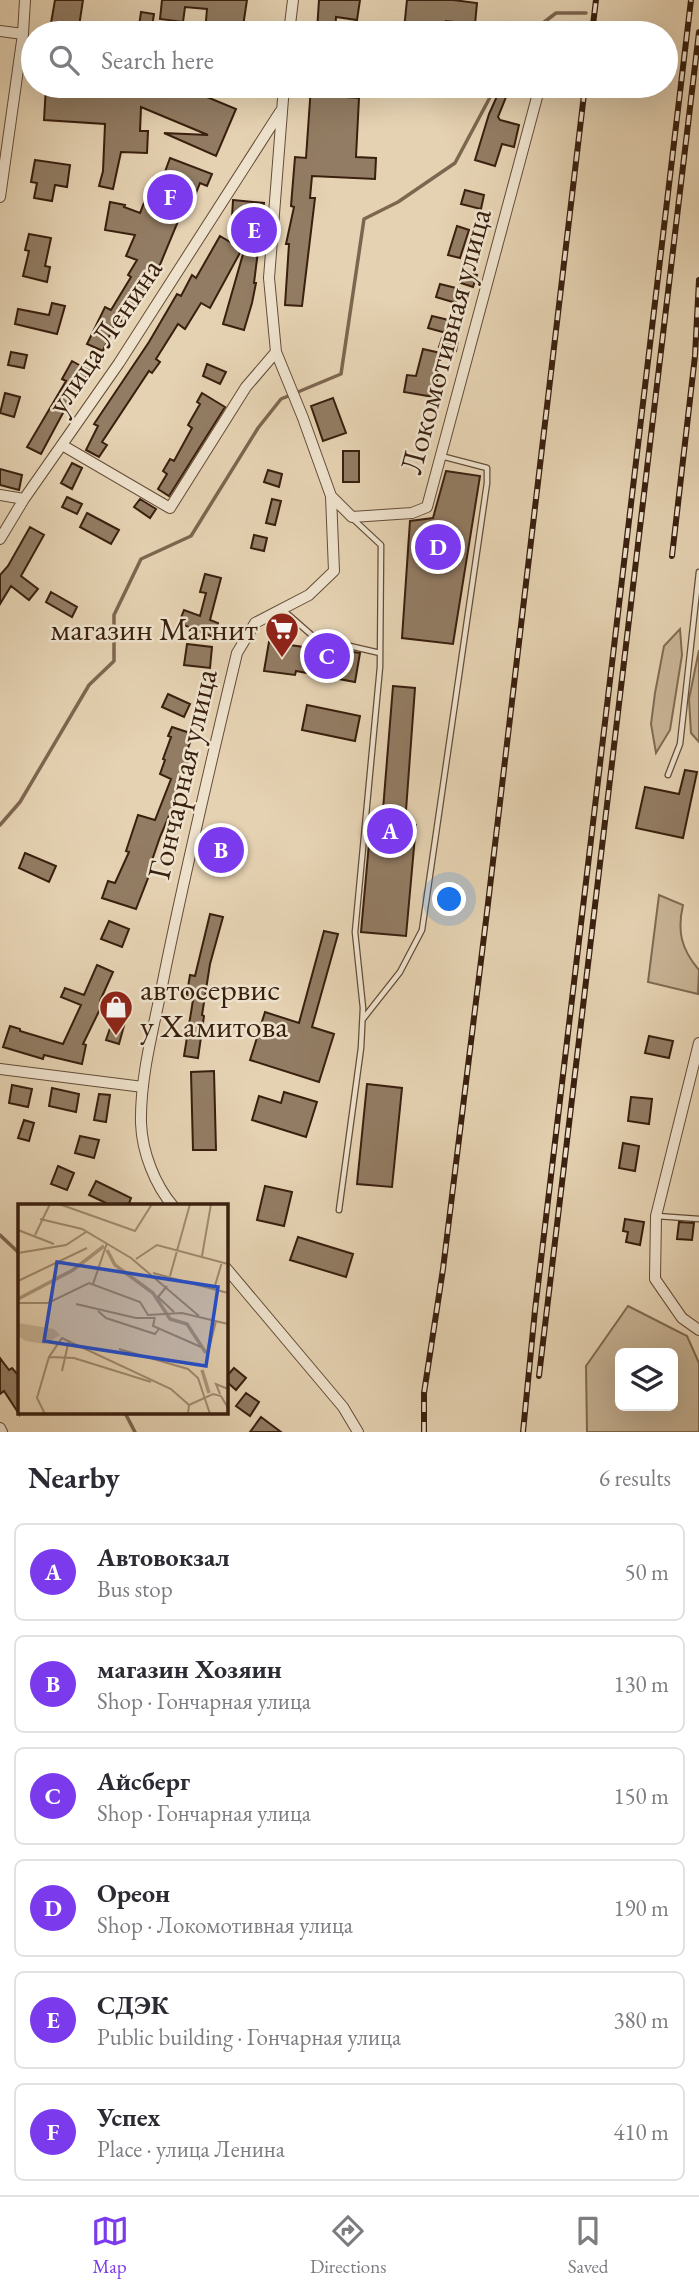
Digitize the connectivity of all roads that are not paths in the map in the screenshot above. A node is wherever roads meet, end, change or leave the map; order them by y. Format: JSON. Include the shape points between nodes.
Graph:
{"nodes":[{"id":1,"x":25,"y":0,"type":"edge"},
{"id":2,"x":293,"y":0,"type":"edge"},
{"id":3,"x":24,"y":21,"type":"edge"},
{"id":4,"x":291,"y":21,"type":"edge"},
{"id":5,"x":0,"y":31,"type":"edge"},
{"id":6,"x":21,"y":34,"type":"edge"},
{"id":7,"x":21,"y":48,"type":"edge"},
{"id":8,"x":283,"y":98,"type":"edge"},
{"id":9,"x":537,"y":98,"type":"edge"},
{"id":10,"x":282,"y":108,"type":"junction"},
{"id":11,"x":0,"y":197,"type":"edge"},
{"id":12,"x":276,"y":352,"type":"junction"},
{"id":13,"x":62,"y":446,"type":"junction"},
{"id":14,"x":441,"y":456,"type":"junction"},
{"id":15,"x":0,"y":495,"type":"edge"},
{"id":16,"x":331,"y":496,"type":"junction"},
{"id":17,"x":24,"y":499,"type":"junction"},
{"id":18,"x":352,"y":517,"type":"junction"},
{"id":19,"x":0,"y":539,"type":"edge"},
{"id":20,"x":699,"y":572,"type":"edge"},
{"id":21,"x":282,"y":609,"type":"junction"},
{"id":22,"x":380,"y":653,"type":"junction"},
{"id":23,"x":668,"y":775,"type":"dead end"},
{"id":24,"x":362,"y":1020,"type":"junction"},
{"id":25,"x":699,"y":1043,"type":"edge"},
{"id":26,"x":0,"y":1069,"type":"edge"},
{"id":27,"x":143,"y":1087,"type":"junction"},
{"id":28,"x":171,"y":1204,"type":"edge"},
{"id":29,"x":339,"y":1210,"type":"dead end"},
{"id":30,"x":656,"y":1216,"type":"junction"},
{"id":31,"x":699,"y":1219,"type":"edge"},
{"id":32,"x":228,"y":1270,"type":"edge"},
{"id":33,"x":699,"y":1330,"type":"edge"},
{"id":34,"x":358,"y":1432,"type":"edge"}],
"edges":[{"from":1,"to":3,"type":"street"},
{"from":2,"to":4,"type":"street"},
{"from":5,"to":6,"type":"street"},
{"from":7,"to":11,"type":"street"},
{"from":8,"to":10,"type":"street","name":"улица Ленина"},
{"from":9,"to":14,"type":"street","name":"Локомотивная улица"},
{"from":10,"to":12,"type":"street","name":"Гончарная улица","via":[[269,278]]},
{"from":10,"to":13,"type":"street","name":"улица Ленина"},
{"from":12,"to":13,"type":"street","via":[[246,387],[170,508]]},
{"from":12,"to":16,"type":"street","name":"Гончарная улица"},
{"from":13,"to":17,"type":"street","name":"улица Ленина"},
{"from":14,"to":18,"type":"street","name":"Локомотивная улица","via":[[427,507],[412,513]]},
{"from":14,"to":24,"type":"lane","via":[[487,468],[487,483],[422,930],[400,972]]},
{"from":15,"to":17,"type":"street"},
{"from":16,"to":18,"type":"street"},
{"from":16,"to":21,"type":"street","name":"Гончарная улица","via":[[334,571],[309,595]]},
{"from":17,"to":19,"type":"street","name":"улица Ленина"},
{"from":18,"to":22,"type":"lane","via":[[381,545]]},
{"from":20,"to":23,"type":"lane","via":[[680,744]]},
{"from":21,"to":22,"type":"lane","via":[[315,638]]},
{"from":21,"to":27,"type":"street","name":"Гончарная улица","via":[[256,623],[237,653],[183,880]]},
{"from":22,"to":24,"type":"lane","via":[[355,932]]},
{"from":24,"to":29,"type":"lane"},
{"from":25,"to":30,"type":"street"},
{"from":26,"to":27,"type":"street"},
{"from":27,"to":28,"type":"street","name":"Гончарная улица","via":[[141,1125],[148,1162]]},
{"from":30,"to":31,"type":"lane"},
{"from":30,"to":33,"type":"street","via":[[655,1279],[682,1318]]},
{"from":32,"to":34,"type":"street","via":[[343,1407]]}]}
